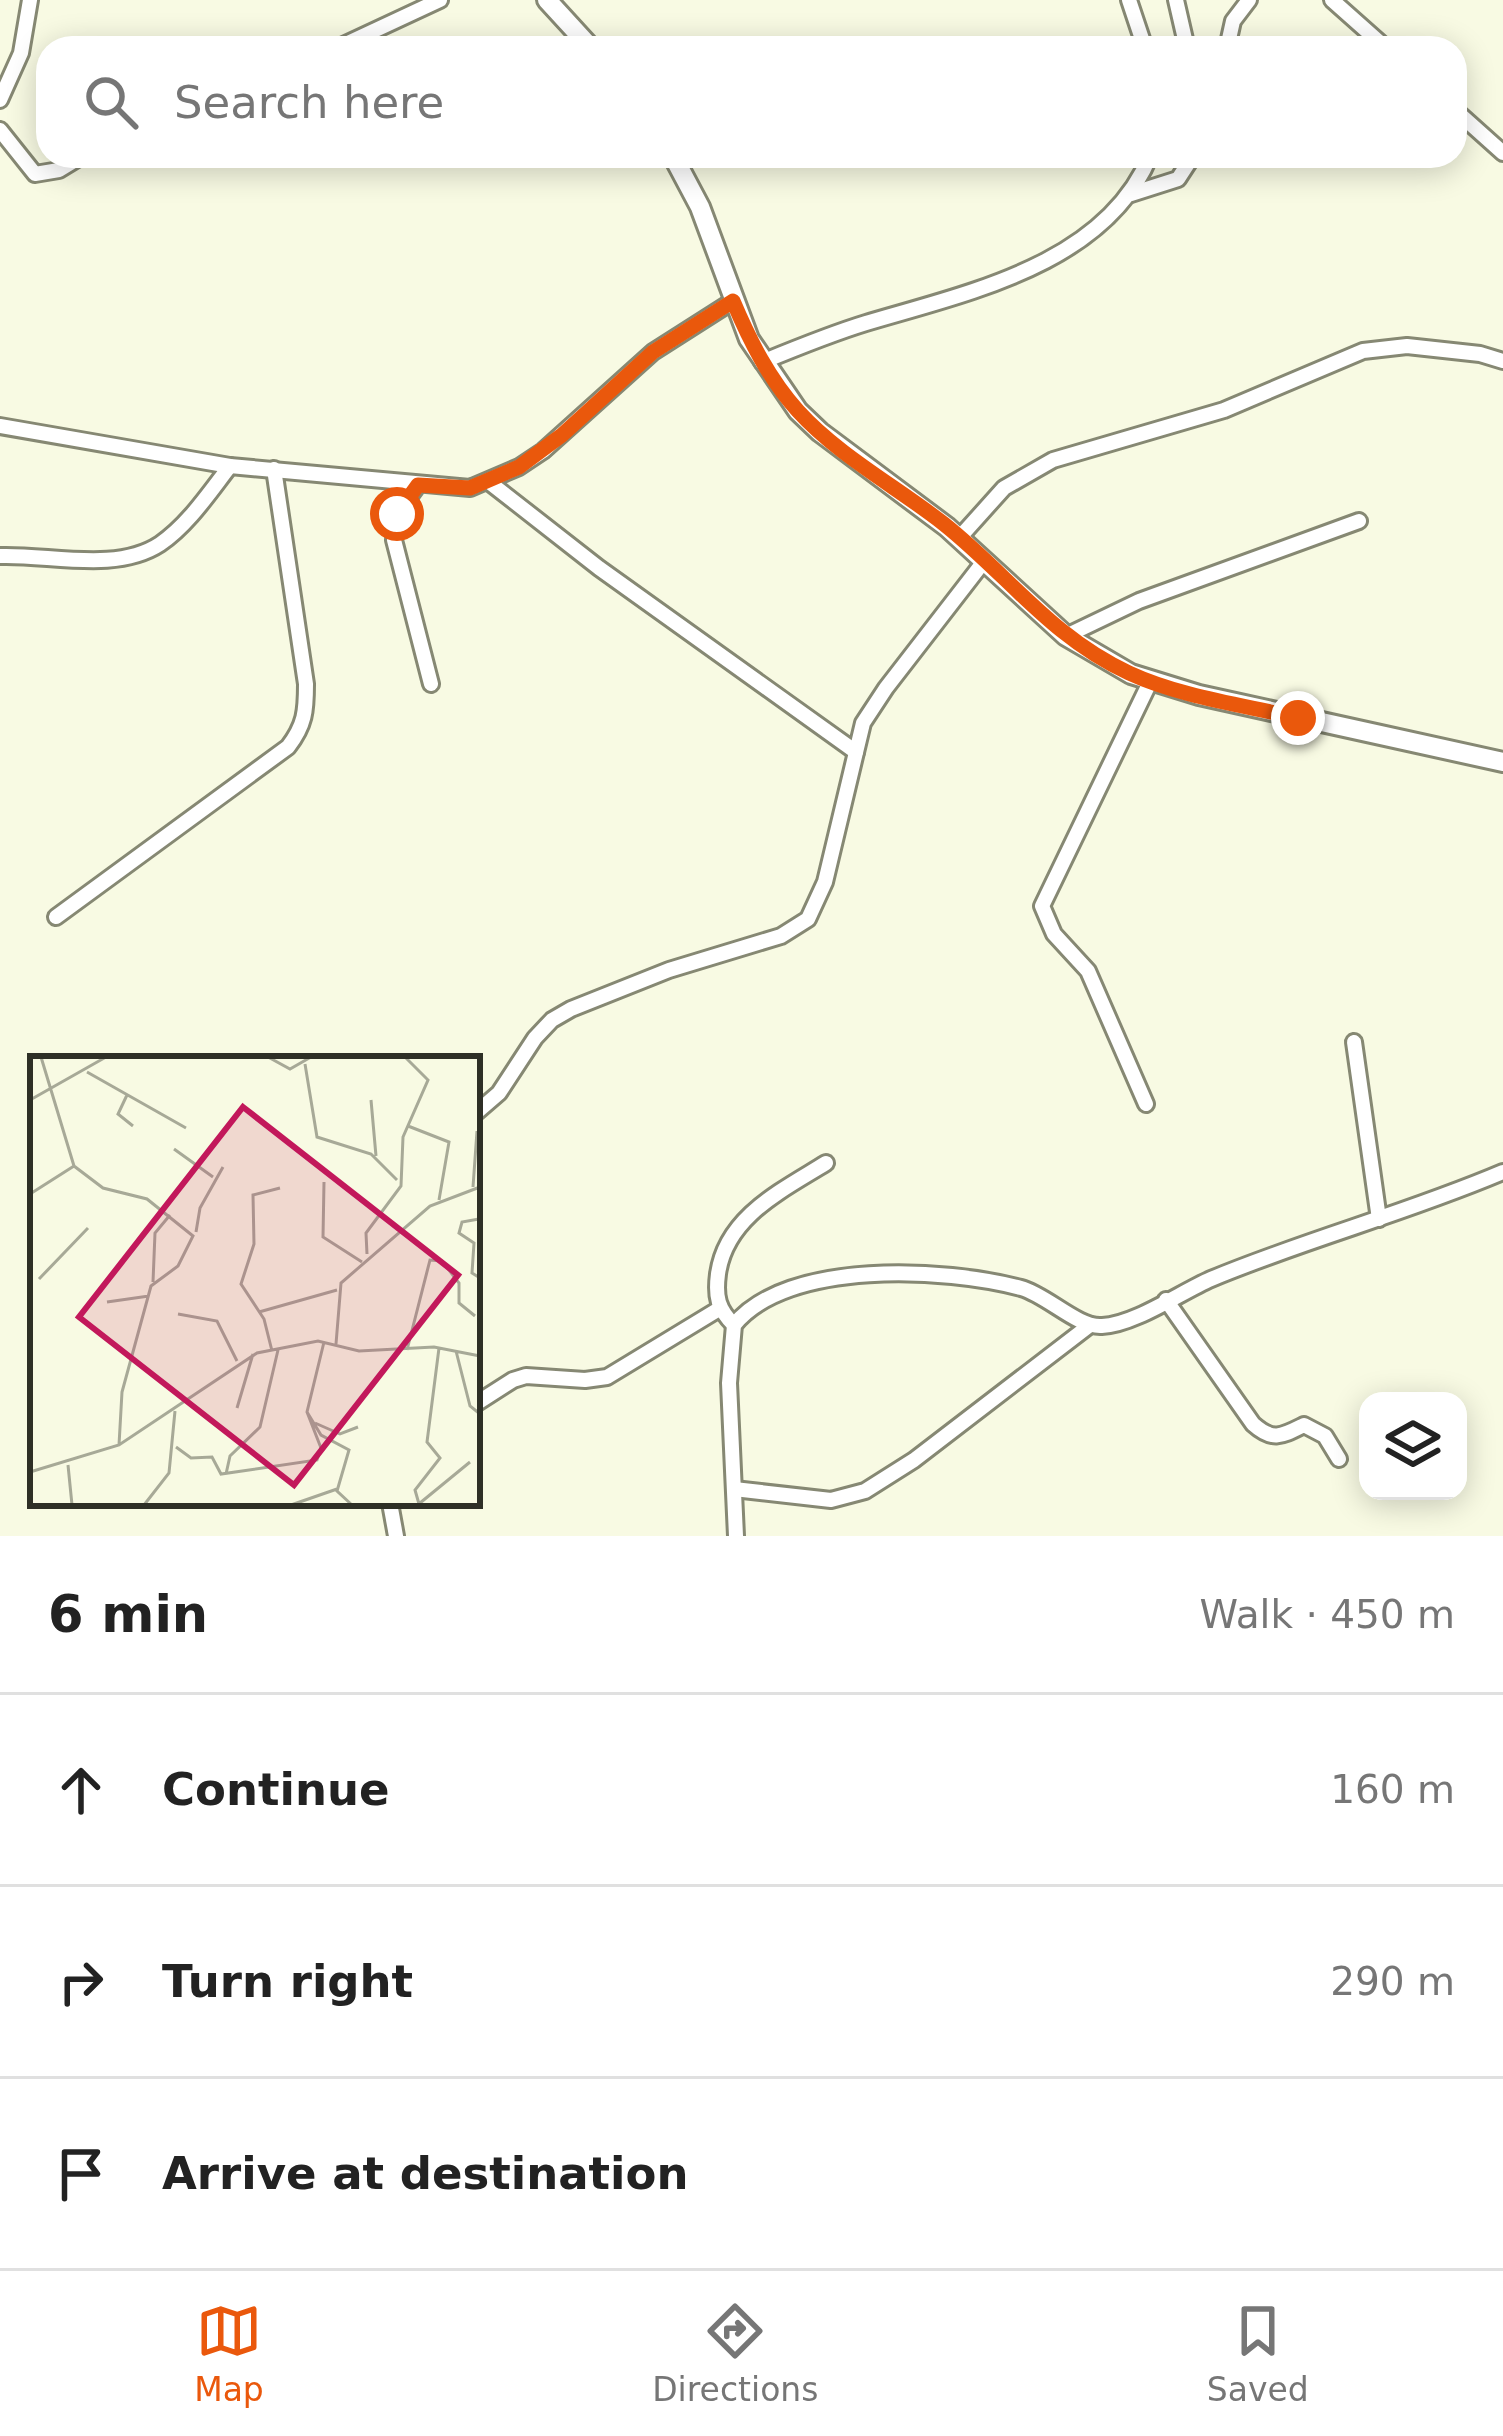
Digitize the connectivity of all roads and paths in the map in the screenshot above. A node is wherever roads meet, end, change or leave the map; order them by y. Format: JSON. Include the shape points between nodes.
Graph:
{"nodes":[{"id":1,"x":30,"y":0,"type":"edge"},
{"id":2,"x":440,"y":0,"type":"edge"},
{"id":3,"x":548,"y":0,"type":"edge"},
{"id":4,"x":1129,"y":0,"type":"edge"},
{"id":5,"x":1176,"y":0,"type":"edge"},
{"id":6,"x":1249,"y":0,"type":"edge"},
{"id":7,"x":1332,"y":0,"type":"edge"},
{"id":8,"x":363,"y":36,"type":"edge"},
{"id":9,"x":580,"y":36,"type":"edge"},
{"id":10,"x":1141,"y":36,"type":"edge"},
{"id":11,"x":1184,"y":36,"type":"edge"},
{"id":12,"x":1230,"y":36,"type":"edge"},
{"id":13,"x":1372,"y":36,"type":"edge"},
{"id":14,"x":0,"y":100,"type":"edge"},
{"id":15,"x":1467,"y":121,"type":"edge"},
{"id":16,"x":0,"y":130,"type":"edge"},
{"id":17,"x":1503,"y":153,"type":"edge"},
{"id":18,"x":62,"y":168,"type":"edge"},
{"id":19,"x":679,"y":168,"type":"edge"},
{"id":20,"x":1144,"y":168,"type":"edge"},
{"id":21,"x":1184,"y":168,"type":"edge"},
{"id":22,"x":1131,"y":194,"type":"junction"},
{"id":23,"x":733,"y":301,"type":"junction"},
{"id":24,"x":1503,"y":361,"type":"edge"},
{"id":25,"x":762,"y":362,"type":"junction"},
{"id":26,"x":0,"y":426,"type":"edge"},
{"id":27,"x":230,"y":466,"type":"junction"},
{"id":28,"x":274,"y":470,"type":"junction"},
{"id":29,"x":489,"y":482,"type":"junction"},
{"id":30,"x":418,"y":485,"type":"junction"},
{"id":31,"x":1359,"y":521,"type":"dead end"},
{"id":32,"x":959,"y":537,"type":"junction"},
{"id":33,"x":0,"y":556,"type":"edge"},
{"id":34,"x":985,"y":560,"type":"junction"},
{"id":35,"x":1066,"y":636,"type":"junction"},
{"id":36,"x":1151,"y":680,"type":"junction"},
{"id":37,"x":431,"y":684,"type":"dead end"},
{"id":38,"x":856,"y":752,"type":"junction"},
{"id":39,"x":1503,"y":762,"type":"edge"},
{"id":40,"x":56,"y":917,"type":"dead end"},
{"id":41,"x":1354,"y":1042,"type":"dead end"},
{"id":42,"x":1146,"y":1104,"type":"dead end"},
{"id":43,"x":480,"y":1109,"type":"edge"},
{"id":44,"x":826,"y":1163,"type":"dead end"},
{"id":45,"x":1503,"y":1172,"type":"edge"},
{"id":46,"x":1378,"y":1219,"type":"junction"},
{"id":47,"x":1166,"y":1300,"type":"junction"},
{"id":48,"x":719,"y":1309,"type":"junction"},
{"id":49,"x":734,"y":1325,"type":"junction"},
{"id":50,"x":1090,"y":1325,"type":"junction"},
{"id":51,"x":480,"y":1401,"type":"edge"},
{"id":52,"x":1340,"y":1459,"type":"dead end"},
{"id":53,"x":734,"y":1489,"type":"junction"},
{"id":54,"x":391,"y":1506,"type":"edge"},
{"id":55,"x":396,"y":1536,"type":"edge"},
{"id":56,"x":736,"y":1536,"type":"edge"}],
"edges":[{"from":1,"to":14,"type":"street","via":[[21,53]]},
{"from":2,"to":8,"type":"street"},
{"from":3,"to":9,"type":"street"},
{"from":4,"to":10,"type":"street"},
{"from":5,"to":11,"type":"street"},
{"from":6,"to":12,"type":"street"},
{"from":7,"to":13,"type":"street"},
{"from":15,"to":17,"type":"street"},
{"from":16,"to":18,"type":"street","via":[[35,174]]},
{"from":19,"to":23,"type":"street"},
{"from":20,"to":22,"type":"street"},
{"from":21,"to":22,"type":"street","via":[[1178,178]]},
{"from":22,"to":25,"type":"street","via":[[1066,248],[1004,281]]},
{"from":23,"to":25,"type":"street"},
{"from":23,"to":29,"type":"street","via":[[653,352],[542,451]]},
{"from":24,"to":32,"type":"street","via":[[1407,346],[1363,351],[1224,410],[1053,460],[1004,488]]},
{"from":25,"to":32,"type":"street","via":[[820,432]]},
{"from":26,"to":27,"type":"street"},
{"from":27,"to":28,"type":"street"},
{"from":27,"to":33,"type":"street","via":[[158,546],[117,558]]},
{"from":28,"to":30,"type":"street"},
{"from":28,"to":40,"type":"street","via":[[306,684],[301,731]]},
{"from":29,"to":30,"type":"street"},
{"from":29,"to":38,"type":"street"},
{"from":30,"to":37,"type":"street","via":[[397,514],[394,540]]},
{"from":31,"to":35,"type":"street"},
{"from":32,"to":34,"type":"street"},
{"from":34,"to":35,"type":"street"},
{"from":34,"to":38,"type":"street","via":[[870,710]]},
{"from":35,"to":36,"type":"street"},
{"from":36,"to":39,"type":"street"},
{"from":36,"to":42,"type":"street","via":[[1042,906],[1054,934],[1088,971]]},
{"from":38,"to":43,"type":"street","via":[[830,865],[808,919],[781,936],[571,1009],[544,1029]]},
{"from":41,"to":46,"type":"street"},
{"from":44,"to":48,"type":"street","via":[[741,1222],[719,1269]]},
{"from":45,"to":46,"type":"street"},
{"from":46,"to":47,"type":"street"},
{"from":47,"to":50,"type":"street","via":[[1114,1324]]},
{"from":47,"to":52,"type":"street","via":[[1266,1436],[1314,1427]]},
{"from":48,"to":49,"type":"street"},
{"from":48,"to":51,"type":"street","via":[[607,1377],[526,1376]]},
{"from":49,"to":50,"type":"street","via":[[760,1301],[825,1280],[934,1273],[1022,1288]]},
{"from":49,"to":53,"type":"street"},
{"from":50,"to":53,"type":"street","via":[[865,1491],[831,1500]]},
{"from":53,"to":56,"type":"street"},
{"from":54,"to":55,"type":"street"}]}
